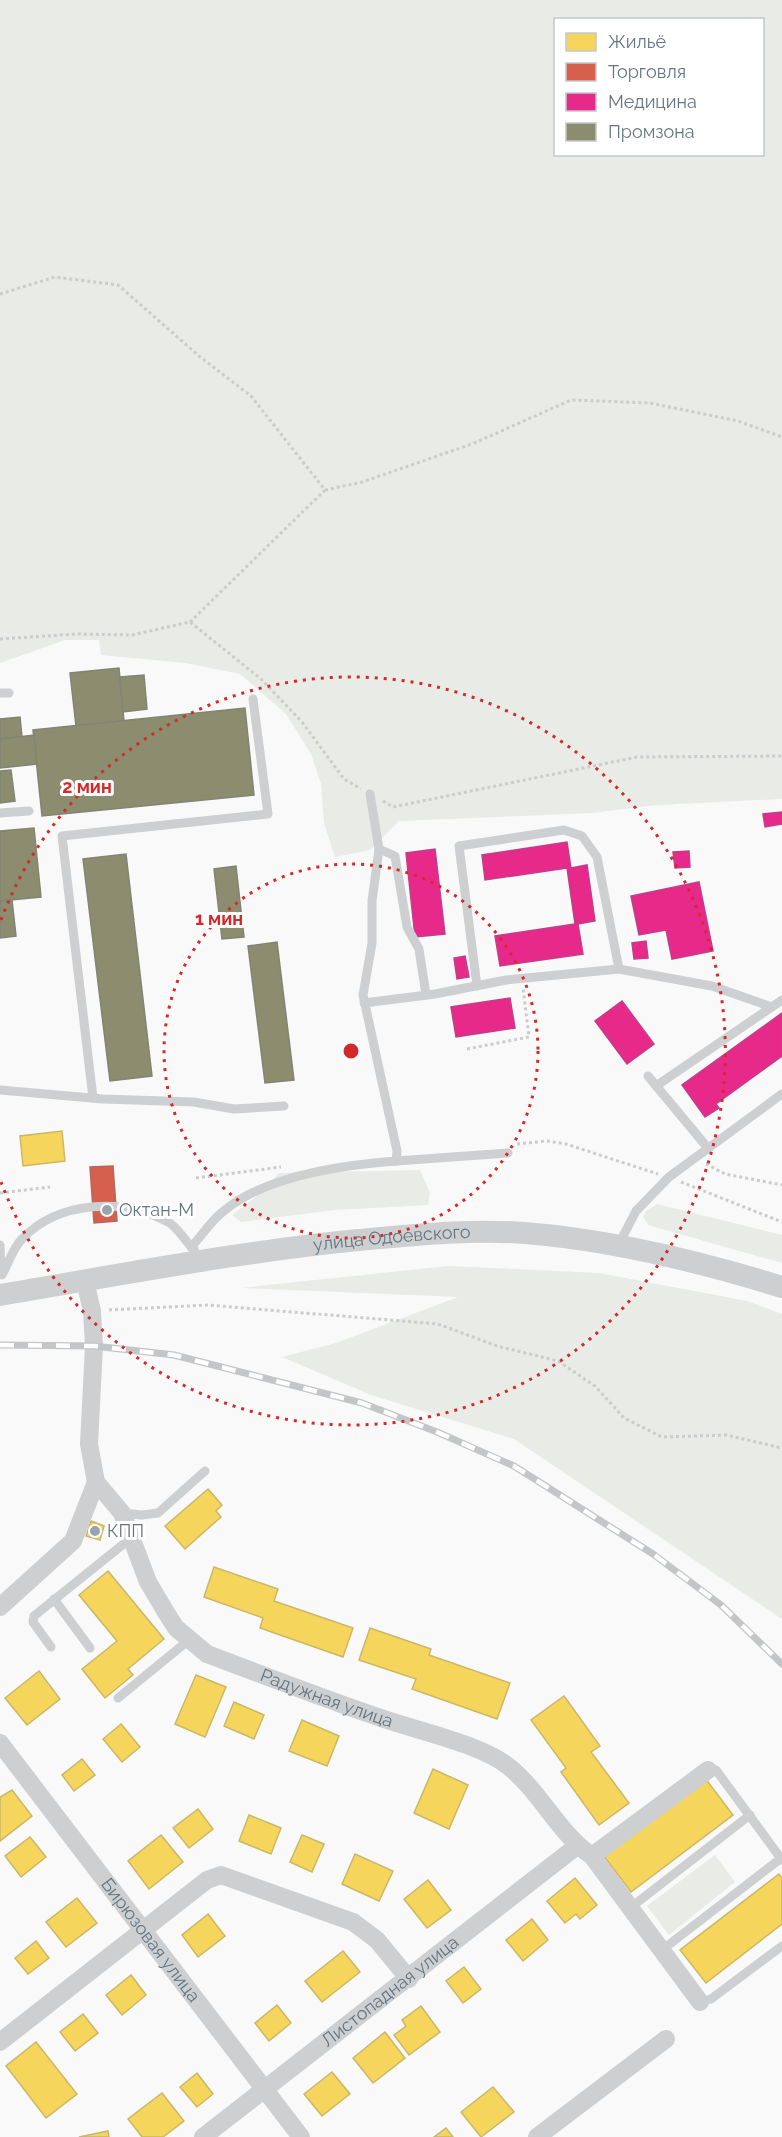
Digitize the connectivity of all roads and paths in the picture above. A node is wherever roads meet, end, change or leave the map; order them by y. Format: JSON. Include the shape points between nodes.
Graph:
{"nodes":[{"id":1,"x":0,"y":294,"type":"edge"},
{"id":2,"x":782,"y":437,"type":"edge"},
{"id":3,"x":325,"y":490,"type":"junction"},
{"id":4,"x":190,"y":622,"type":"junction"},
{"id":5,"x":0,"y":639,"type":"edge"},
{"id":6,"x":253,"y":699,"type":"dead end"},
{"id":7,"x":782,"y":756,"type":"edge"},
{"id":8,"x":370,"y":794,"type":"junction"},
{"id":9,"x":29,"y":811,"type":"dead end"},
{"id":10,"x":0,"y":813,"type":"edge"},
{"id":11,"x":378,"y":849,"type":"junction"},
{"id":12,"x":619,"y":969,"type":"junction"},
{"id":13,"x":522,"y":978,"type":"junction"},
{"id":14,"x":477,"y":986,"type":"junction"},
{"id":15,"x":426,"y":995,"type":"junction"},
{"id":16,"x":782,"y":1000,"type":"edge"},
{"id":17,"x":364,"y":1003,"type":"junction"},
{"id":18,"x":771,"y":1007,"type":"junction"},
{"id":19,"x":467,"y":1049,"type":"dead end"},
{"id":20,"x":648,"y":1076,"type":"dead end"},
{"id":21,"x":656,"y":1086,"type":"junction"},
{"id":22,"x":0,"y":1090,"type":"edge"},
{"id":23,"x":782,"y":1094,"type":"edge"},
{"id":24,"x":93,"y":1098,"type":"junction"},
{"id":25,"x":284,"y":1106,"type":"dead end"},
{"id":26,"x":707,"y":1147,"type":"junction"},
{"id":27,"x":508,"y":1154,"type":"dead end"},
{"id":28,"x":694,"y":1158,"type":"junction"},
{"id":29,"x":396,"y":1161,"type":"junction"},
{"id":30,"x":782,"y":1185,"type":"edge"},
{"id":31,"x":50,"y":1187,"type":"dead end"},
{"id":32,"x":0,"y":1193,"type":"edge"},
{"id":33,"x":0,"y":1245,"type":"edge"},
{"id":34,"x":618,"y":1246,"type":"junction"},
{"id":35,"x":199,"y":1253,"type":"junction"},
{"id":36,"x":85,"y":1281,"type":"junction"},
{"id":37,"x":0,"y":1284,"type":"edge"},
{"id":38,"x":782,"y":1287,"type":"edge"},
{"id":39,"x":92,"y":1311,"type":"junction"},
{"id":40,"x":782,"y":1448,"type":"edge"},
{"id":41,"x":205,"y":1471,"type":"dead end"},
{"id":42,"x":96,"y":1482,"type":"junction"},
{"id":43,"x":122,"y":1513,"type":"junction"},
{"id":44,"x":131,"y":1538,"type":"junction"},
{"id":45,"x":54,"y":1599,"type":"junction"},
{"id":46,"x":0,"y":1607,"type":"edge"},
{"id":47,"x":189,"y":1640,"type":"junction"},
{"id":48,"x":51,"y":1647,"type":"dead end"},
{"id":49,"x":90,"y":1648,"type":"dead end"},
{"id":50,"x":118,"y":1698,"type":"dead end"},
{"id":51,"x":0,"y":1743,"type":"edge"},
{"id":52,"x":708,"y":1770,"type":"joint"},
{"id":53,"x":750,"y":1815,"type":"junction"},
{"id":54,"x":584,"y":1851,"type":"junction"},
{"id":55,"x":781,"y":1860,"type":"edge"},
{"id":56,"x":630,"y":1908,"type":"junction"},
{"id":57,"x":142,"y":1931,"type":"junction"},
{"id":58,"x":782,"y":1946,"type":"edge"},
{"id":59,"x":662,"y":1950,"type":"junction"},
{"id":60,"x":409,"y":1979,"type":"junction"},
{"id":61,"x":700,"y":2002,"type":"joint"},
{"id":62,"x":666,"y":2039,"type":"dead end"},
{"id":63,"x":0,"y":2042,"type":"edge"},
{"id":64,"x":265,"y":2090,"type":"junction"},
{"id":65,"x":203,"y":2137,"type":"edge"},
{"id":66,"x":301,"y":2137,"type":"edge"},
{"id":67,"x":537,"y":2137,"type":"edge"}],
"edges":[{"from":1,"to":3,"type":"path","via":[[55,277],[118,285],[251,396]]},
{"from":2,"to":3,"type":"path","via":[[738,421],[651,403],[572,400],[471,444],[362,482]]},
{"from":3,"to":4,"type":"path"},
{"from":4,"to":5,"type":"path","via":[[132,635]]},
{"from":4,"to":8,"type":"path","via":[[261,679],[302,722],[344,779]]},
{"from":6,"to":24,"type":"lane","via":[[268,814],[62,836]]},
{"from":7,"to":8,"type":"path","via":[[637,757],[393,807]]},
{"from":8,"to":11,"type":"lane"},
{"from":9,"to":10,"type":"lane"},
{"from":11,"to":15,"type":"lane","via":[[395,856],[407,927],[419,949]]},
{"from":11,"to":17,"type":"lane"},
{"from":12,"to":13,"type":"lane"},
{"from":12,"to":14,"type":"lane","via":[[597,857],[582,837],[564,831],[459,846]]},
{"from":12,"to":18,"type":"lane","via":[[712,986]]},
{"from":13,"to":14,"type":"lane"},
{"from":13,"to":19,"type":"path","via":[[529,1037]]},
{"from":14,"to":15,"type":"lane"},
{"from":15,"to":17,"type":"lane"},
{"from":16,"to":18,"type":"lane"},
{"from":17,"to":29,"type":"lane"},
{"from":18,"to":21,"type":"lane"},
{"from":20,"to":21,"type":"lane"},
{"from":21,"to":26,"type":"lane"},
{"from":22,"to":24,"type":"lane"},
{"from":23,"to":26,"type":"lane"},
{"from":24,"to":25,"type":"lane","via":[[194,1102],[234,1109]]},
{"from":26,"to":28,"type":"lane"},
{"from":27,"to":29,"type":"lane"},
{"from":28,"to":30,"type":"path","via":[[725,1174]]},
{"from":28,"to":34,"type":"lane","via":[[636,1211]]},
{"from":29,"to":35,"type":"lane","via":[[361,1164],[254,1190],[215,1217],[204,1234]]},
{"from":31,"to":32,"type":"path"},
{"from":33,"to":37,"type":"lane"},
{"from":34,"to":35,"type":"street","name":"улица Одоевского","via":[[524,1233],[473,1232]]},
{"from":34,"to":38,"type":"street","name":"улица Одоевского","via":[[720,1268]]},
{"from":35,"to":36,"type":"street","name":"улица Одоевского"},
{"from":35,"to":37,"type":"lane","via":[[170,1222],[126,1208],[82,1208],[55,1215],[21,1240]]},
{"from":36,"to":37,"type":"street","name":"улица Одоевского"},
{"from":36,"to":39,"type":"street"},
{"from":39,"to":40,"type":"path","via":[[208,1305],[438,1324],[497,1346],[558,1361],[595,1386],[624,1418],[662,1437],[726,1435]]},
{"from":39,"to":42,"type":"street","via":[[89,1444]]},
{"from":41,"to":43,"type":"lane","via":[[158,1513]]},
{"from":42,"to":43,"type":"street","name":"Радужная улица"},
{"from":42,"to":46,"type":"street","via":[[73,1541]]},
{"from":43,"to":44,"type":"street","name":"Радужная улица"},
{"from":44,"to":45,"type":"lane"},
{"from":44,"to":47,"type":"street","name":"Радужная улица","via":[[148,1582],[176,1628]]},
{"from":45,"to":48,"type":"lane","via":[[34,1616],[33,1622]]},
{"from":45,"to":49,"type":"lane"},
{"from":47,"to":50,"type":"lane"},
{"from":47,"to":54,"type":"street","name":"Радужная улица","via":[[207,1654],[360,1712],[489,1755],[508,1767]]},
{"from":51,"to":57,"type":"street","name":"Бирюзовая улица"},
{"from":52,"to":53,"type":"lane","via":[[716,1770]]},
{"from":52,"to":54,"type":"street","name":"Листопадная улица"},
{"from":53,"to":55,"type":"lane"},
{"from":53,"to":56,"type":"lane"},
{"from":54,"to":56,"type":"street","name":"Радужная улица"},
{"from":54,"to":60,"type":"street","name":"Листопадная улица"},
{"from":55,"to":59,"type":"lane"},
{"from":56,"to":59,"type":"street","name":"Радужная улица"},
{"from":57,"to":60,"type":"street","via":[[207,1880],[220,1875],[353,1922],[377,1940]]},
{"from":57,"to":63,"type":"street"},
{"from":57,"to":64,"type":"street","name":"Бирюзовая улица"},
{"from":58,"to":61,"type":"lane","via":[[711,1999]]},
{"from":59,"to":61,"type":"street","name":"Радужная улица"},
{"from":60,"to":64,"type":"street","name":"Листопадная улица"},
{"from":62,"to":67,"type":"street"},
{"from":64,"to":65,"type":"street","name":"Листопадная улица"},
{"from":64,"to":66,"type":"street","name":"Бирюзовая улица"}]}
